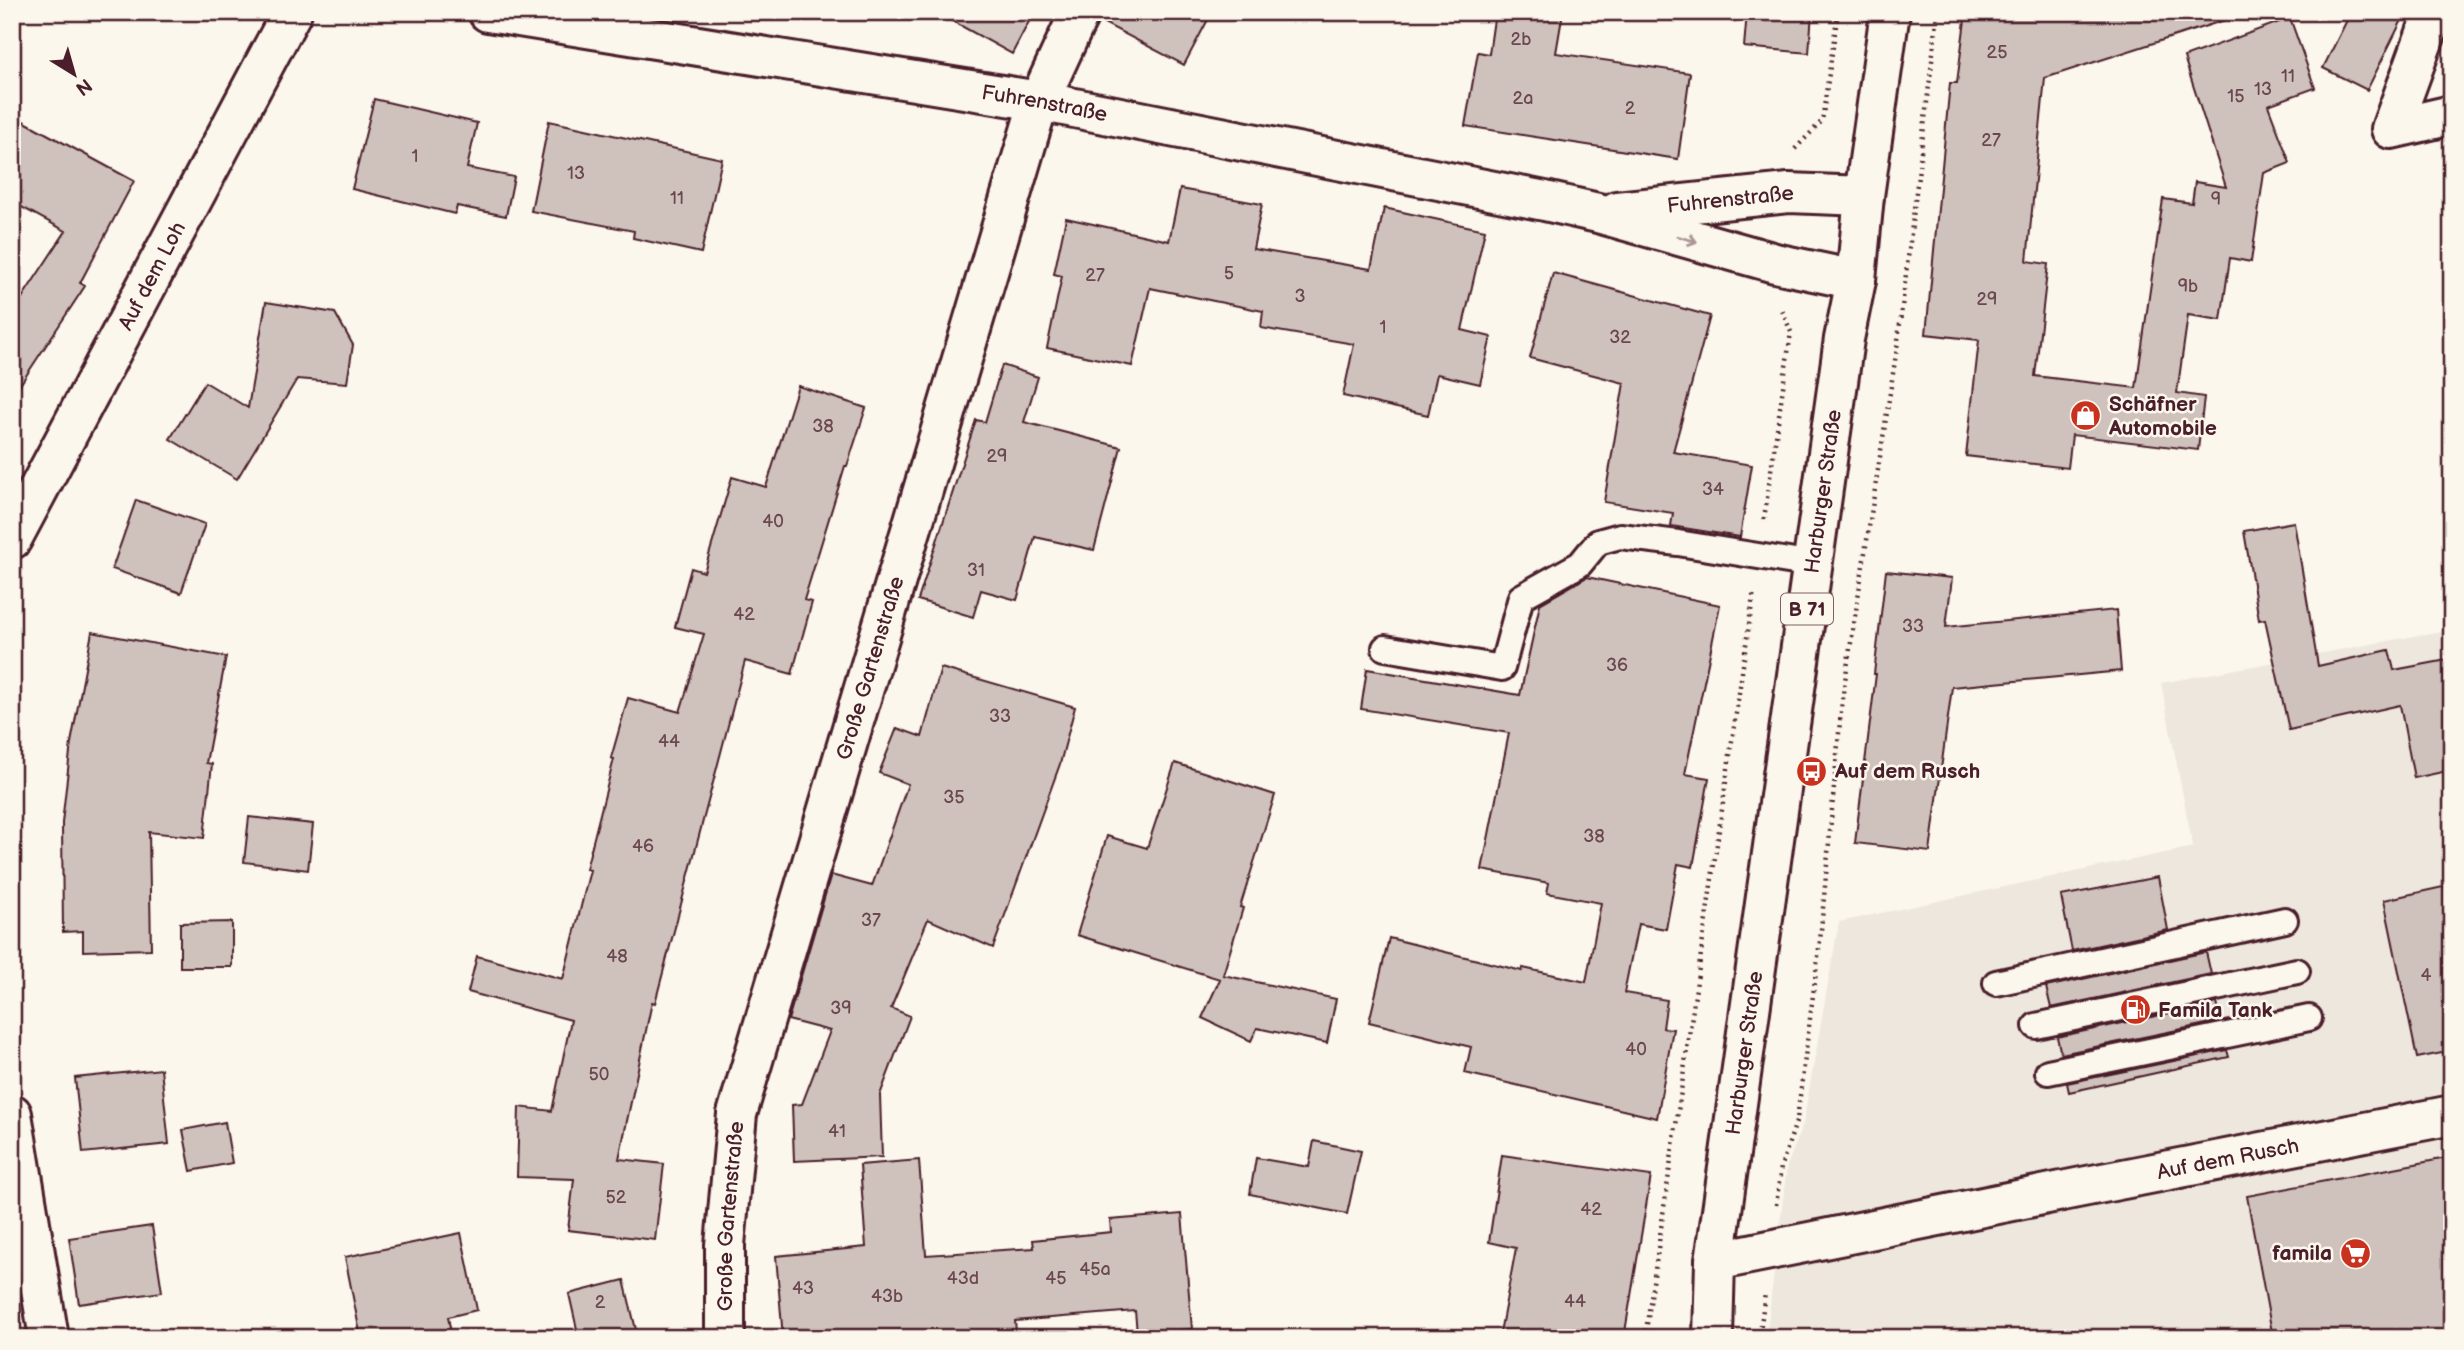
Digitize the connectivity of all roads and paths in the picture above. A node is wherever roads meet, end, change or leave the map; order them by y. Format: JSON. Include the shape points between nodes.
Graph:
{"nodes":[{"id":1,"x":292,"y":12,"type":"edge"},
{"id":2,"x":488,"y":12,"type":"edge"},
{"id":3,"x":1080,"y":12,"type":"edge"},
{"id":4,"x":1838,"y":12,"type":"edge"},
{"id":5,"x":1890,"y":12,"type":"edge"},
{"id":6,"x":1938,"y":12,"type":"edge"},
{"id":7,"x":2429,"y":25,"type":"dead end"},
{"id":8,"x":1039,"y":100,"type":"junction"},
{"id":9,"x":2452,"y":115,"type":"edge"},
{"id":10,"x":1788,"y":194,"type":"junction"},
{"id":11,"x":1864,"y":196,"type":"junction"},
{"id":12,"x":1598,"y":214,"type":"junction"},
{"id":13,"x":1775,"y":264,"type":"junction"},
{"id":14,"x":1856,"y":280,"type":"junction"},
{"id":15,"x":12,"y":539,"type":"edge"},
{"id":16,"x":1759,"y":555,"type":"junction"},
{"id":17,"x":1813,"y":565,"type":"junction"},
{"id":18,"x":1385,"y":648,"type":"dead end"},
{"id":19,"x":2285,"y":920,"type":"dead end"},
{"id":20,"x":2297,"y":971,"type":"dead end"},
{"id":21,"x":1996,"y":983,"type":"dead end"},
{"id":22,"x":2309,"y":1018,"type":"dead end"},
{"id":23,"x":2036,"y":1026,"type":"dead end"},
{"id":24,"x":2048,"y":1072,"type":"dead end"},
{"id":25,"x":12,"y":1114,"type":"edge"},
{"id":26,"x":2452,"y":1115,"type":"edge"},
{"id":27,"x":1770,"y":1250,"type":"junction"},
{"id":28,"x":1716,"y":1261,"type":"junction"},
{"id":29,"x":49,"y":1338,"type":"edge"},
{"id":30,"x":725,"y":1338,"type":"edge"},
{"id":31,"x":1645,"y":1338,"type":"edge"},
{"id":32,"x":1690,"y":1338,"type":"edge"},
{"id":33,"x":1713,"y":1338,"type":"edge"},
{"id":34,"x":1759,"y":1338,"type":"edge"}],
"edges":[{"from":1,"to":15,"type":"street","name":"Auf dem Loh"},
{"from":2,"to":8,"type":"street","name":"Fuhrenstraße"},
{"from":3,"to":8,"type":"street","name":"Große Gartenstraße"},
{"from":4,"to":10,"type":"path","via":[[1822,121],[1795,147]]},
{"from":5,"to":11,"type":"street","name":"Harburger Straße","number":"B 71"},
{"from":6,"to":27,"type":"path","via":[[1897,348],[1842,700],[1820,941],[1797,1119],[1781,1167]]},
{"from":7,"to":9,"type":"street","via":[[2391,129]]},
{"from":8,"to":12,"type":"street","name":"Fuhrenstraße"},
{"from":8,"to":30,"type":"street","name":"Große Gartenstraße","via":[[737,1114],[725,1245]]},
{"from":10,"to":11,"type":"street","name":"Fuhrenstraße"},
{"from":10,"to":12,"type":"street","name":"Fuhrenstraße"},
{"from":11,"to":14,"type":"street","name":"Harburger Straße","number":"B 71"},
{"from":12,"to":13,"type":"street","name":"Fuhrenstraße","one_way":true},
{"from":13,"to":14,"type":"street","name":"Fuhrenstraße"},
{"from":13,"to":16,"type":"path","via":[[1772,285],[1791,332]]},
{"from":14,"to":17,"type":"street","name":"Harburger Straße","number":"B 71"},
{"from":16,"to":17,"type":"lane"},
{"from":16,"to":18,"type":"lane","via":[[1620,536],[1598,542],[1580,564],[1521,597],[1502,668]]},
{"from":16,"to":31,"type":"path"},
{"from":17,"to":28,"type":"street","name":"Harburger Straße","number":"B 71"},
{"from":19,"to":21,"type":"lane"},
{"from":20,"to":23,"type":"lane"},
{"from":22,"to":24,"type":"lane"},
{"from":25,"to":29,"type":"street"},
{"from":26,"to":27,"type":"street","name":"Auf dem Rusch"},
{"from":27,"to":28,"type":"street","name":"Auf dem Rusch"},
{"from":27,"to":34,"type":"path"},
{"from":28,"to":32,"type":"street","name":"Harburger Straße","number":"B 71"},
{"from":28,"to":33,"type":"street","name":"Harburger Straße","number":"B 71"}]}
